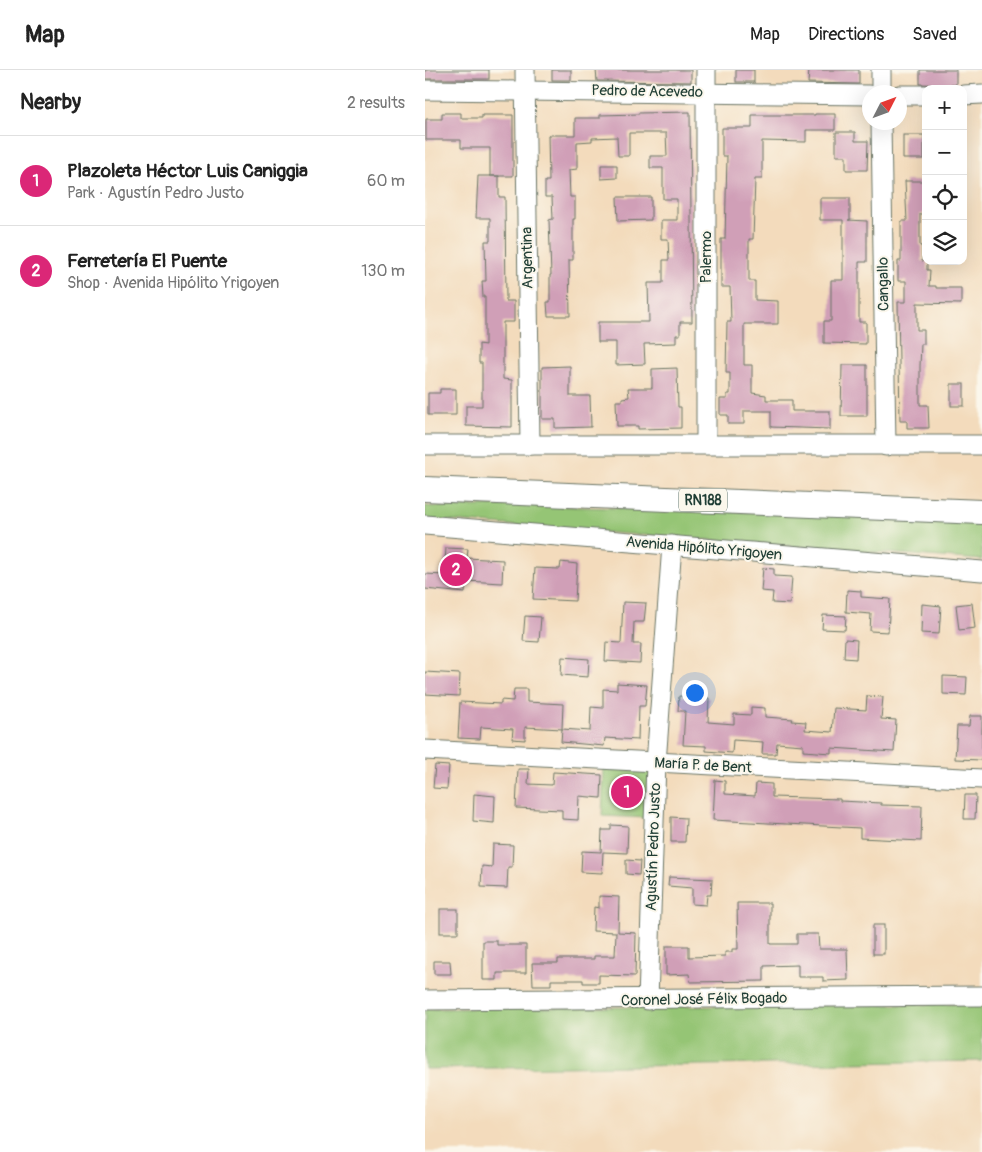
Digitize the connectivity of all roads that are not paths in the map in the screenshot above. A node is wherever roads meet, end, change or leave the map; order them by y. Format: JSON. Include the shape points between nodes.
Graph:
{"nodes":[{"id":1,"x":525,"y":70,"type":"edge"},
{"id":2,"x":706,"y":70,"type":"edge"},
{"id":3,"x":881,"y":70,"type":"edge"},
{"id":4,"x":881,"y":85,"type":"edge"},
{"id":5,"x":425,"y":90,"type":"edge"},
{"id":6,"x":525,"y":90,"type":"junction"},
{"id":7,"x":706,"y":92,"type":"junction"},
{"id":8,"x":862,"y":94,"type":"edge"},
{"id":9,"x":967,"y":94,"type":"edge"},
{"id":10,"x":982,"y":94,"type":"edge"},
{"id":11,"x":907,"y":95,"type":"edge"},
{"id":12,"x":922,"y":95,"type":"edge"},
{"id":13,"x":881,"y":130,"type":"edge"},
{"id":14,"x":706,"y":444,"type":"junction"},
{"id":15,"x":425,"y":445,"type":"edge"},
{"id":16,"x":530,"y":445,"type":"junction"},
{"id":17,"x":886,"y":446,"type":"junction"},
{"id":18,"x":982,"y":446,"type":"edge"},
{"id":19,"x":425,"y":489,"type":"edge"},
{"id":20,"x":982,"y":512,"type":"edge"},
{"id":21,"x":425,"y":525,"type":"edge"},
{"id":22,"x":672,"y":545,"type":"junction"},
{"id":23,"x":982,"y":571,"type":"edge"},
{"id":24,"x":425,"y":750,"type":"edge"},
{"id":25,"x":656,"y":763,"type":"junction"},
{"id":26,"x":982,"y":779,"type":"edge"},
{"id":27,"x":982,"y":996,"type":"edge"},
{"id":28,"x":425,"y":1000,"type":"edge"},
{"id":29,"x":648,"y":1000,"type":"junction"}],
"edges":[{"from":1,"to":6,"type":"street","name":"Argentina"},
{"from":2,"to":7,"type":"street","name":"Palermo"},
{"from":3,"to":4,"type":"street"},
{"from":5,"to":6,"type":"street","name":"Pedro de Acevedo"},
{"from":6,"to":7,"type":"street","name":"Pedro de Acevedo"},
{"from":6,"to":16,"type":"street","name":"Argentina"},
{"from":7,"to":8,"type":"street","name":"Pedro de Acevedo"},
{"from":7,"to":14,"type":"street","name":"Palermo"},
{"from":9,"to":10,"type":"street"},
{"from":11,"to":12,"type":"street"},
{"from":13,"to":17,"type":"street","name":"Cangallo"},
{"from":14,"to":16,"type":"street"},
{"from":14,"to":17,"type":"street"},
{"from":15,"to":16,"type":"street"},
{"from":17,"to":18,"type":"street"},
{"from":19,"to":20,"type":"main road","number":"RN188"},
{"from":21,"to":22,"type":"street","name":"Avenida Hipólito Yrigoyen"},
{"from":22,"to":23,"type":"street","name":"Avenida Hipólito Yrigoyen"},
{"from":22,"to":25,"type":"street","name":"Agustín Pedro Justo"},
{"from":24,"to":25,"type":"street","name":"María P. de Bent"},
{"from":25,"to":26,"type":"street","name":"María P. de Bent"},
{"from":25,"to":29,"type":"street","name":"Agustín Pedro Justo"},
{"from":27,"to":29,"type":"street","name":"Coronel José Félix Bogado"},
{"from":28,"to":29,"type":"street","name":"Coronel José Félix Bogado"}]}
